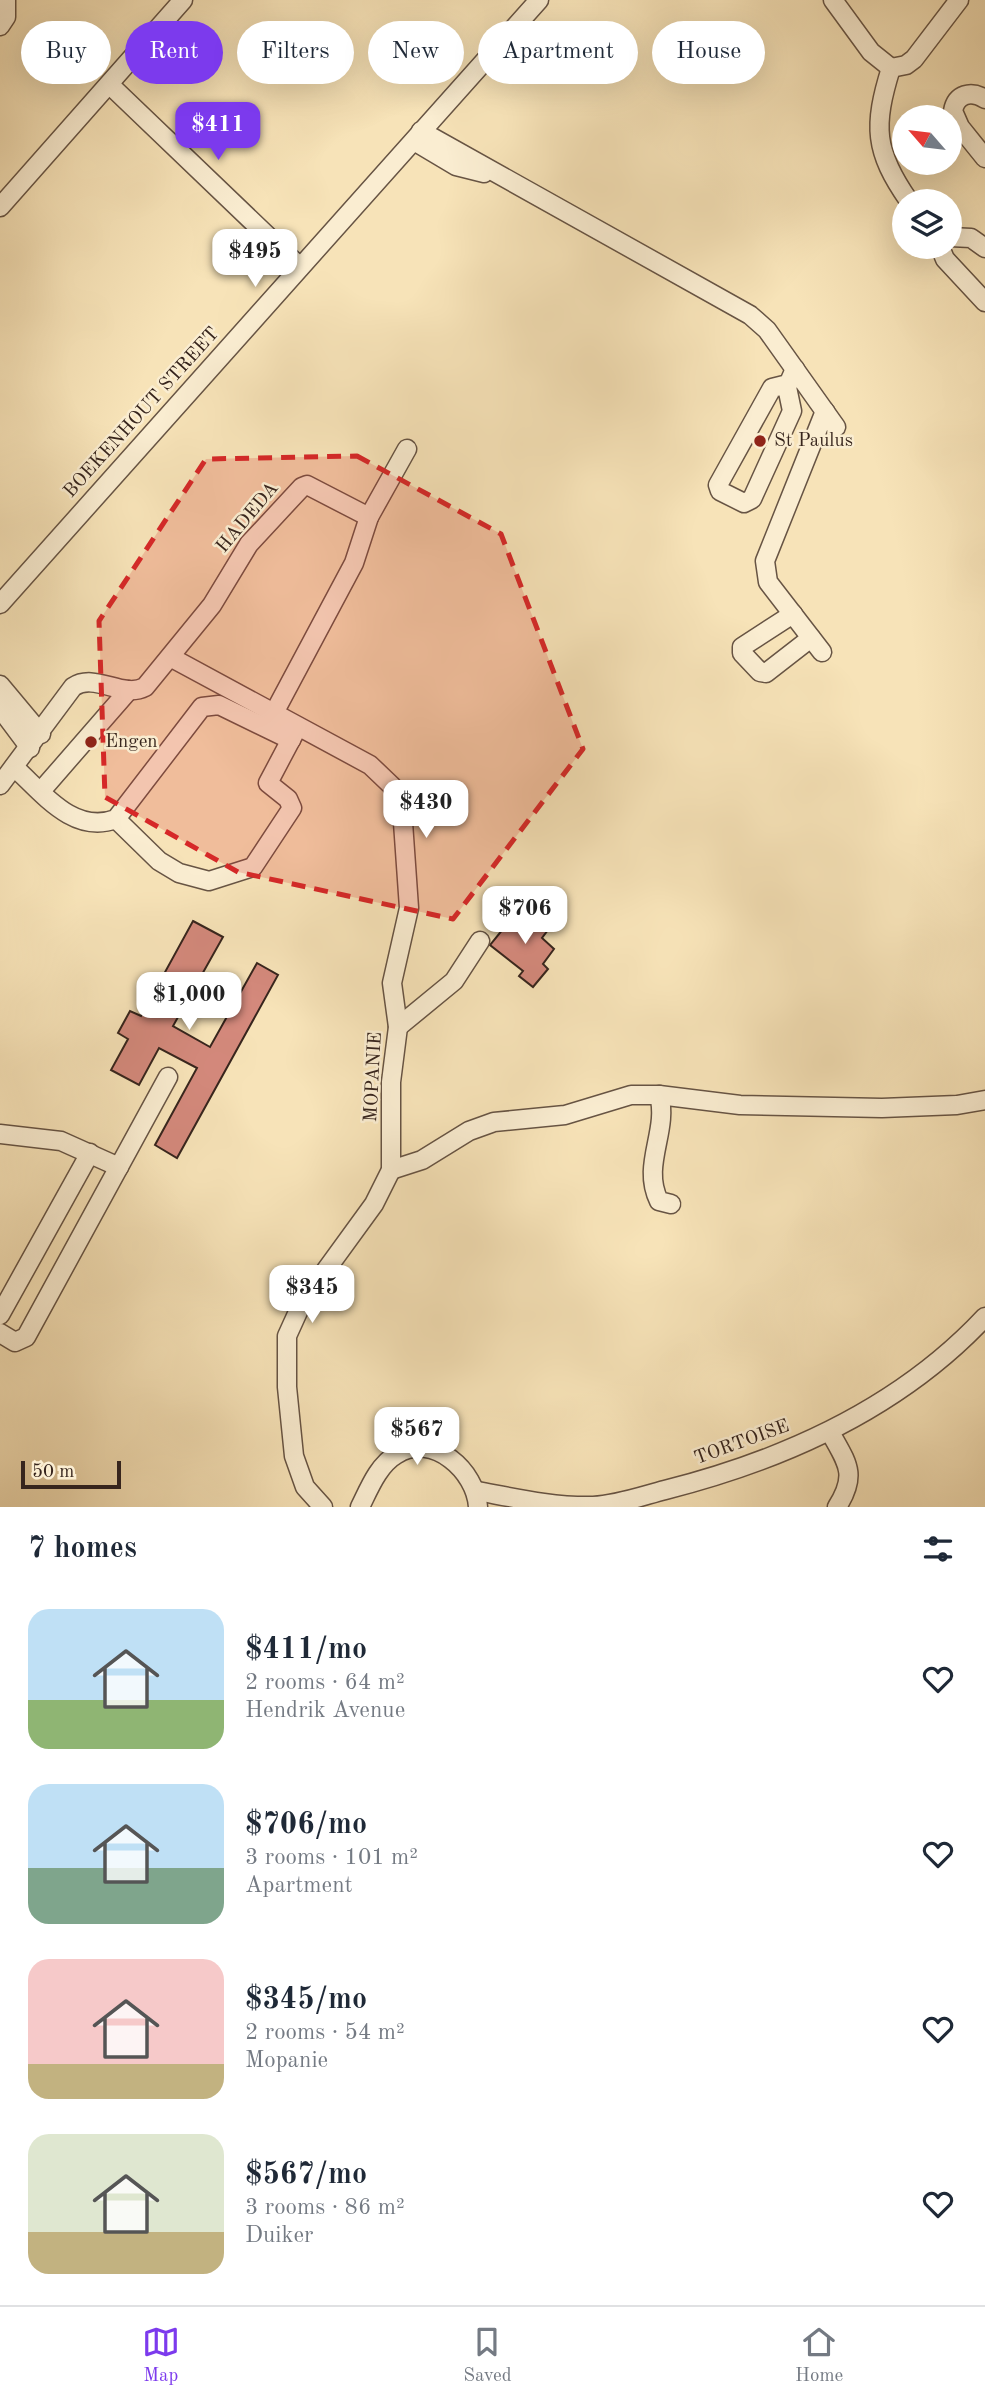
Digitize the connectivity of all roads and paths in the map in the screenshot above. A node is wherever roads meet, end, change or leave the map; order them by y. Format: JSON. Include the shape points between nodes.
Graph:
{"nodes":[{"id":1,"x":6,"y":0,"type":"edge"},
{"id":2,"x":183,"y":0,"type":"edge"},
{"id":3,"x":539,"y":0,"type":"edge"},
{"id":4,"x":833,"y":0,"type":"edge"},
{"id":5,"x":959,"y":0,"type":"edge"},
{"id":6,"x":0,"y":26,"type":"edge"},
{"id":7,"x":891,"y":68,"type":"junction"},
{"id":8,"x":110,"y":85,"type":"junction"},
{"id":9,"x":985,"y":99,"type":"edge"},
{"id":10,"x":417,"y":136,"type":"junction"},
{"id":11,"x":985,"y":158,"type":"edge"},
{"id":12,"x":902,"y":189,"type":"edge"},
{"id":13,"x":0,"y":207,"type":"edge"},
{"id":14,"x":962,"y":238,"type":"edge"},
{"id":15,"x":985,"y":248,"type":"edge"},
{"id":16,"x":945,"y":259,"type":"edge"},
{"id":17,"x":300,"y":267,"type":"junction"},
{"id":18,"x":985,"y":302,"type":"edge"},
{"id":19,"x":792,"y":377,"type":"junction"},
{"id":20,"x":825,"y":411,"type":"junction"},
{"id":21,"x":836,"y":427,"type":"dead end"},
{"id":22,"x":407,"y":449,"type":"dead end"},
{"id":23,"x":369,"y":517,"type":"junction"},
{"id":24,"x":0,"y":604,"type":"edge"},
{"id":25,"x":793,"y":614,"type":"junction"},
{"id":26,"x":811,"y":638,"type":"junction"},
{"id":27,"x":822,"y":652,"type":"dead end"},
{"id":28,"x":172,"y":658,"type":"junction"},
{"id":29,"x":0,"y":685,"type":"edge"},
{"id":30,"x":130,"y":690,"type":"junction"},
{"id":31,"x":0,"y":708,"type":"edge"},
{"id":32,"x":274,"y":712,"type":"junction"},
{"id":33,"x":295,"y":733,"type":"junction"},
{"id":34,"x":36,"y":741,"type":"junction"},
{"id":35,"x":14,"y":767,"type":"junction"},
{"id":36,"x":0,"y":785,"type":"edge"},
{"id":37,"x":41,"y":791,"type":"junction"},
{"id":38,"x":116,"y":820,"type":"junction"},
{"id":39,"x":480,"y":941,"type":"dead end"},
{"id":40,"x":398,"y":1027,"type":"junction"},
{"id":41,"x":168,"y":1077,"type":"dead end"},
{"id":42,"x":659,"y":1095,"type":"junction"},
{"id":43,"x":985,"y":1100,"type":"edge"},
{"id":44,"x":0,"y":1134,"type":"edge"},
{"id":45,"x":90,"y":1153,"type":"junction"},
{"id":46,"x":119,"y":1167,"type":"junction"},
{"id":47,"x":391,"y":1170,"type":"junction"},
{"id":48,"x":671,"y":1204,"type":"dead end"},
{"id":49,"x":0,"y":1315,"type":"edge"},
{"id":50,"x":985,"y":1317,"type":"edge"},
{"id":51,"x":0,"y":1333,"type":"edge"},
{"id":52,"x":830,"y":1432,"type":"junction"},
{"id":53,"x":477,"y":1499,"type":"edge"},
{"id":54,"x":323,"y":1507,"type":"edge"},
{"id":55,"x":360,"y":1507,"type":"edge"},
{"id":56,"x":837,"y":1507,"type":"edge"}],
"edges":[{"from":1,"to":6,"type":"street","via":[[6,17]]},
{"from":2,"to":8,"type":"street"},
{"from":3,"to":10,"type":"street","name":"BOEKENHOUT STREET"},
{"from":4,"to":7,"type":"street","via":[[871,52]]},
{"from":5,"to":7,"type":"street","via":[[911,62]]},
{"from":7,"to":12,"type":"street","via":[[883,92],[878,141]]},
{"from":8,"to":13,"type":"street"},
{"from":8,"to":17,"type":"street"},
{"from":9,"to":11,"type":"street","via":[[965,95],[953,111]]},
{"from":10,"to":17,"type":"street","name":"BOEKENHOUT STREET"},
{"from":10,"to":19,"type":"street","via":[[750,315],[767,330]]},
{"from":14,"to":15,"type":"street"},
{"from":16,"to":18,"type":"street"},
{"from":17,"to":24,"type":"street","name":"BOEKENHOUT STREET"},
{"from":19,"to":19,"type":"street","via":[[792,411],[752,499],[744,503],[720,491],[718,485],[772,388]]},
{"from":19,"to":20,"type":"street"},
{"from":20,"to":21,"type":"street"},
{"from":20,"to":25,"type":"street","via":[[765,561],[768,582]]},
{"from":22,"to":23,"type":"street"},
{"from":23,"to":28,"type":"street","name":"HADEDA","via":[[302,486],[249,544]]},
{"from":23,"to":32,"type":"street","via":[[354,563]]},
{"from":25,"to":26,"type":"street"},
{"from":25,"to":26,"type":"street","via":[[742,647],[742,653],[766,673]]},
{"from":26,"to":27,"type":"street"},
{"from":28,"to":30,"type":"street","name":"HADEDA","via":[[145,687]]},
{"from":28,"to":32,"type":"street","name":"MOPANIE"},
{"from":29,"to":34,"type":"street"},
{"from":30,"to":34,"type":"street","via":[[78,683]]},
{"from":30,"to":37,"type":"street","name":"HADEDA"},
{"from":31,"to":34,"type":"street"},
{"from":32,"to":33,"type":"street","name":"MOPANIE"},
{"from":33,"to":38,"type":"street","via":[[219,705],[202,707]]},
{"from":33,"to":38,"type":"street","via":[[268,783],[292,808],[247,871],[209,881],[179,873],[152,855]]},
{"from":33,"to":40,"type":"street","name":"MOPANIE","via":[[370,765],[400,800],[406,826],[409,908],[392,983]]},
{"from":34,"to":35,"type":"street"},
{"from":35,"to":36,"type":"street"},
{"from":35,"to":37,"type":"street"},
{"from":37,"to":38,"type":"street","via":[[68,816],[107,823]]},
{"from":39,"to":40,"type":"street","via":[[454,981]]},
{"from":40,"to":47,"type":"street","name":"MOPANIE","via":[[391,1083]]},
{"from":41,"to":46,"type":"street"},
{"from":42,"to":43,"type":"street","via":[[731,1105],[891,1108]]},
{"from":42,"to":47,"type":"street","via":[[631,1095],[553,1117],[494,1122],[422,1160]]},
{"from":42,"to":48,"type":"street","via":[[663,1114],[653,1151],[653,1179],[657,1200]]},
{"from":44,"to":45,"type":"street","via":[[61,1141]]},
{"from":45,"to":46,"type":"street"},
{"from":45,"to":49,"type":"street"},
{"from":46,"to":51,"type":"street","via":[[26,1337],[15,1342]]},
{"from":47,"to":54,"type":"street","name":"MOPANIE","via":[[374,1204],[302,1303],[287,1336],[294,1456],[305,1487]]},
{"from":50,"to":52,"type":"street","name":"TORTOISE","via":[[924,1371]]},
{"from":52,"to":53,"type":"street","name":"TORTOISE","via":[[736,1471],[603,1506]]},
{"from":52,"to":56,"type":"street","via":[[850,1475]]},
{"from":53,"to":55,"type":"street","via":[[458,1464],[430,1450],[413,1448],[397,1453],[383,1466]]}]}
